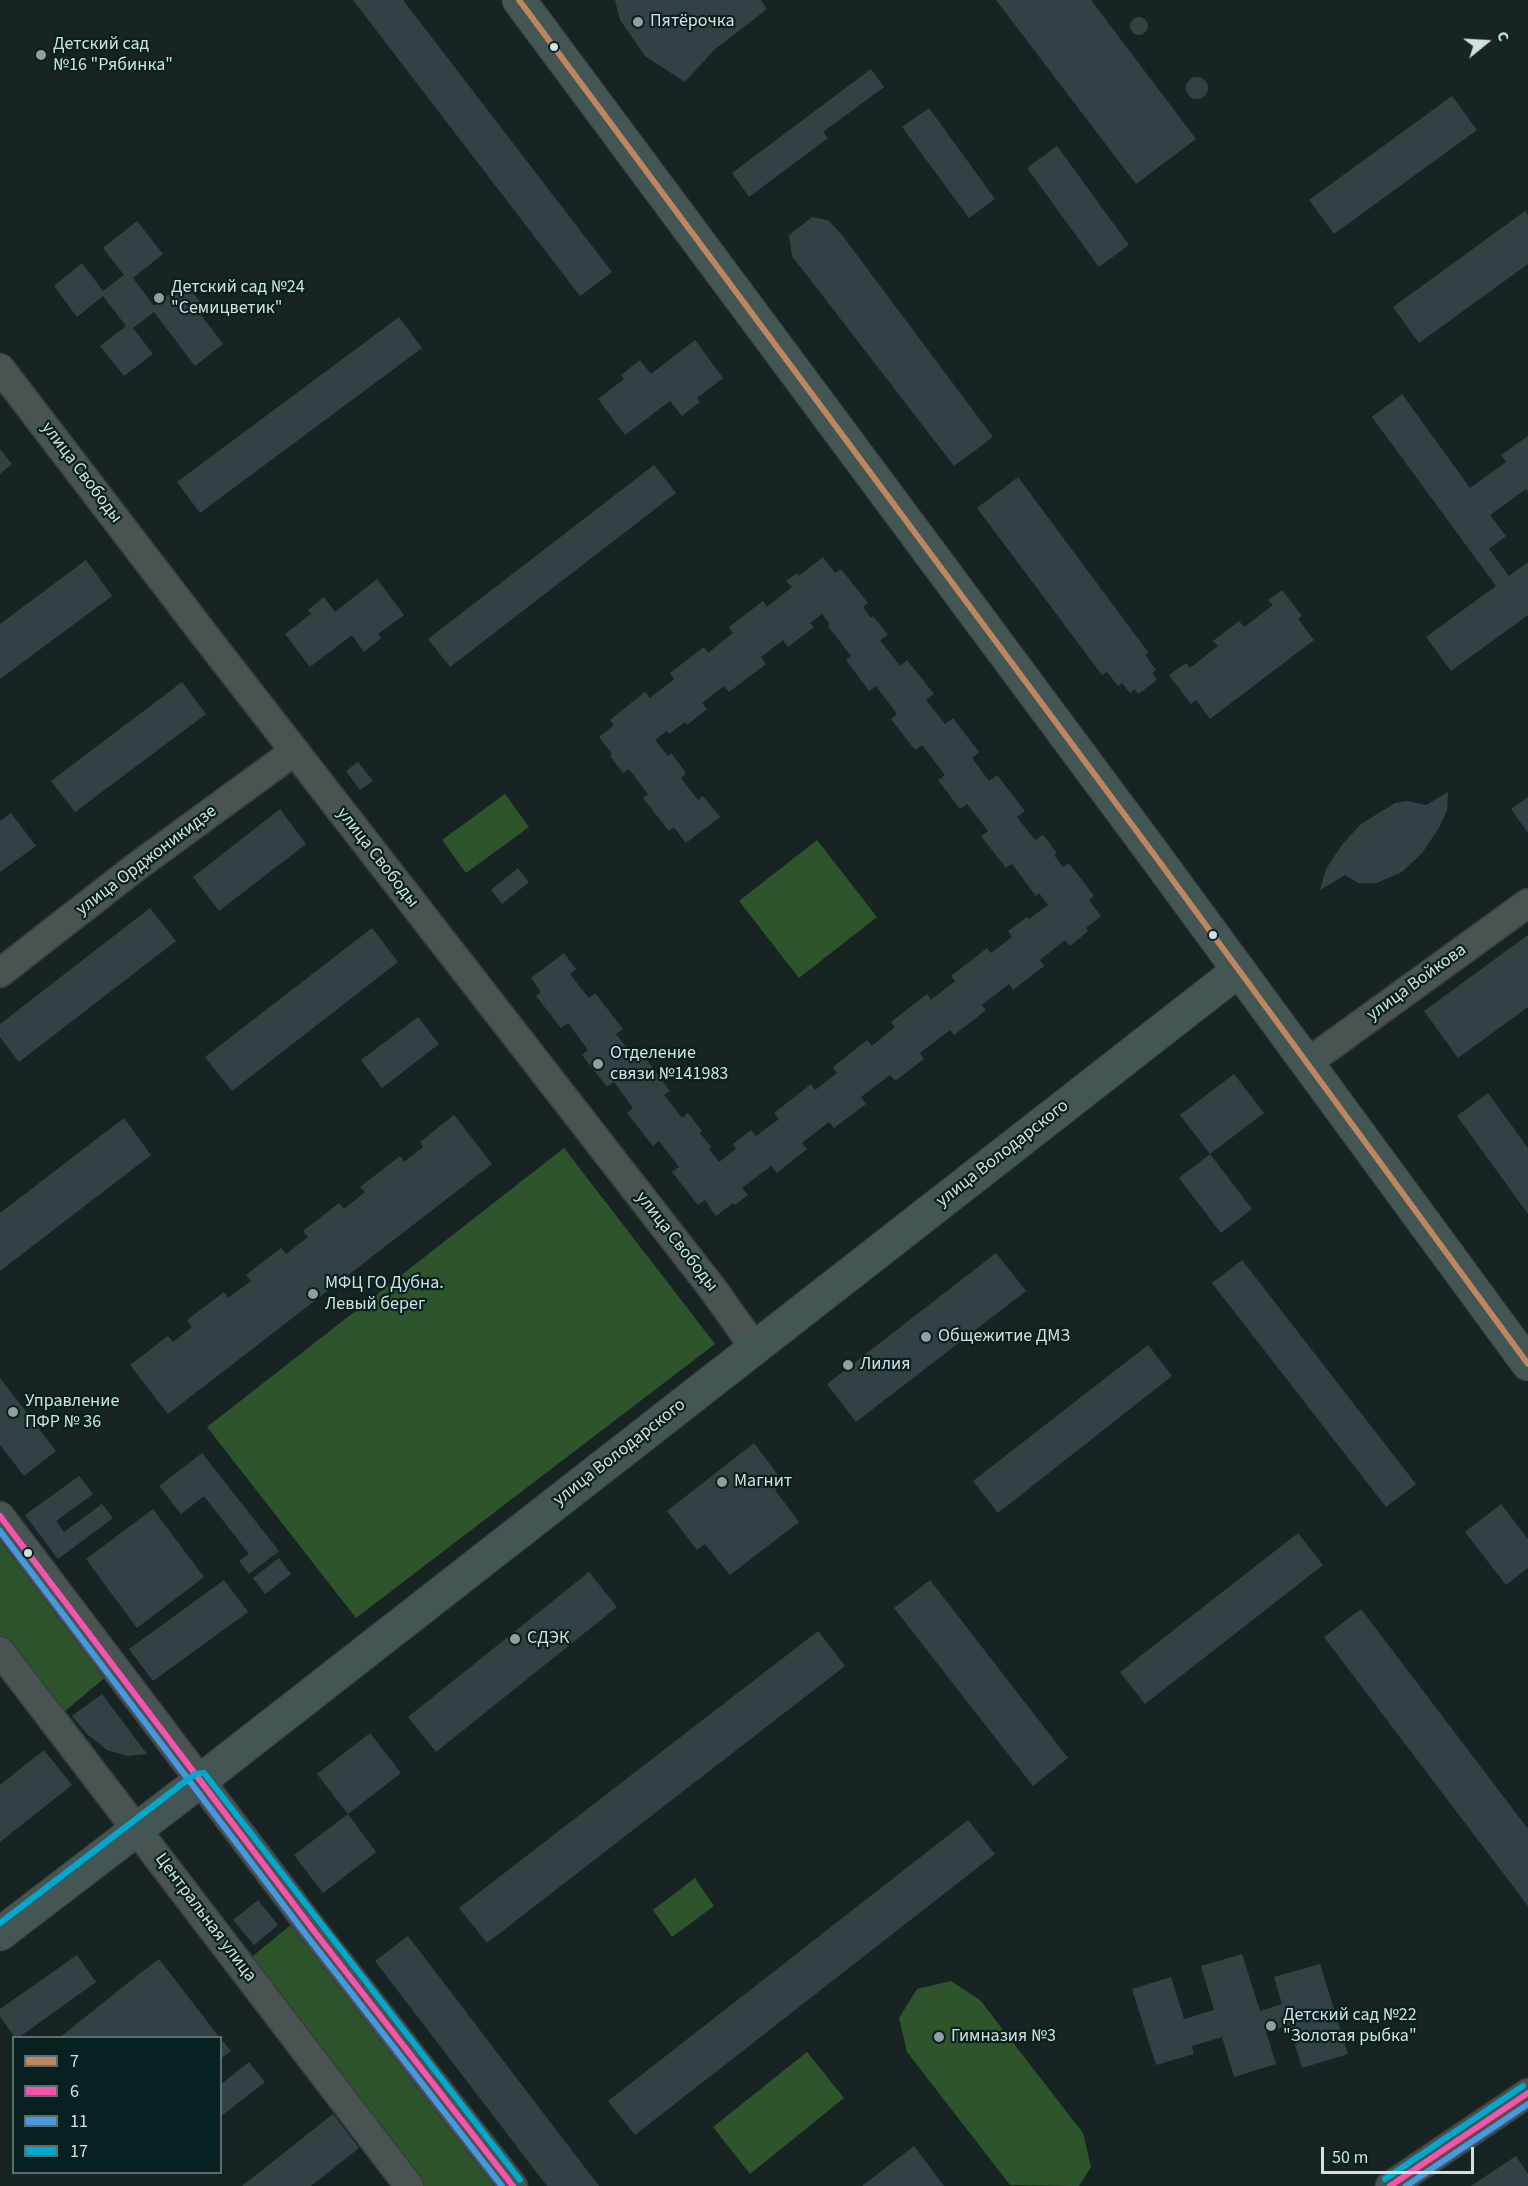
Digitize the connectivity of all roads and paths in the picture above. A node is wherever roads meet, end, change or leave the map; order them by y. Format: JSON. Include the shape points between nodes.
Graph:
{"nodes":[{"id":1,"x":519,"y":0,"type":"edge"},
{"id":2,"x":0,"y":368,"type":"edge"},
{"id":3,"x":295,"y":751,"type":"junction"},
{"id":4,"x":1528,"y":903,"type":"edge"},
{"id":5,"x":1239,"y":970,"type":"junction"},
{"id":6,"x":0,"y":973,"type":"edge"},
{"id":7,"x":1307,"y":1063,"type":"junction"},
{"id":8,"x":755,"y":1348,"type":"junction"},
{"id":9,"x":1528,"y":1364,"type":"edge"},
{"id":10,"x":0,"y":1516,"type":"edge"},
{"id":11,"x":0,"y":1651,"type":"edge"},
{"id":12,"x":200,"y":1781,"type":"junction"},
{"id":13,"x":138,"y":1829,"type":"junction"},
{"id":14,"x":0,"y":1934,"type":"edge"},
{"id":15,"x":1528,"y":2093,"type":"edge"},
{"id":16,"x":409,"y":2186,"type":"edge"},
{"id":17,"x":513,"y":2186,"type":"edge"},
{"id":18,"x":1390,"y":2186,"type":"edge"}],
"edges":[{"from":1,"to":5,"type":"main road"},
{"from":2,"to":3,"type":"street","name":"улица Свободы"},
{"from":3,"to":6,"type":"street","name":"улица Орджоникидзе"},
{"from":3,"to":8,"type":"street","name":"улица Свободы"},
{"from":4,"to":7,"type":"street","name":"улица Войкова"},
{"from":5,"to":7,"type":"main road"},
{"from":5,"to":8,"type":"main road","name":"улица Володарского"},
{"from":7,"to":9,"type":"main road"},
{"from":8,"to":12,"type":"main road","name":"улица Володарского"},
{"from":10,"to":12,"type":"street"},
{"from":11,"to":13,"type":"street","name":"Центральная улица"},
{"from":12,"to":13,"type":"main road","name":"улица Володарского"},
{"from":12,"to":17,"type":"street"},
{"from":13,"to":14,"type":"main road","name":"улица Володарского"},
{"from":13,"to":16,"type":"street","name":"Центральная улица"},
{"from":15,"to":18,"type":"street"}]}
